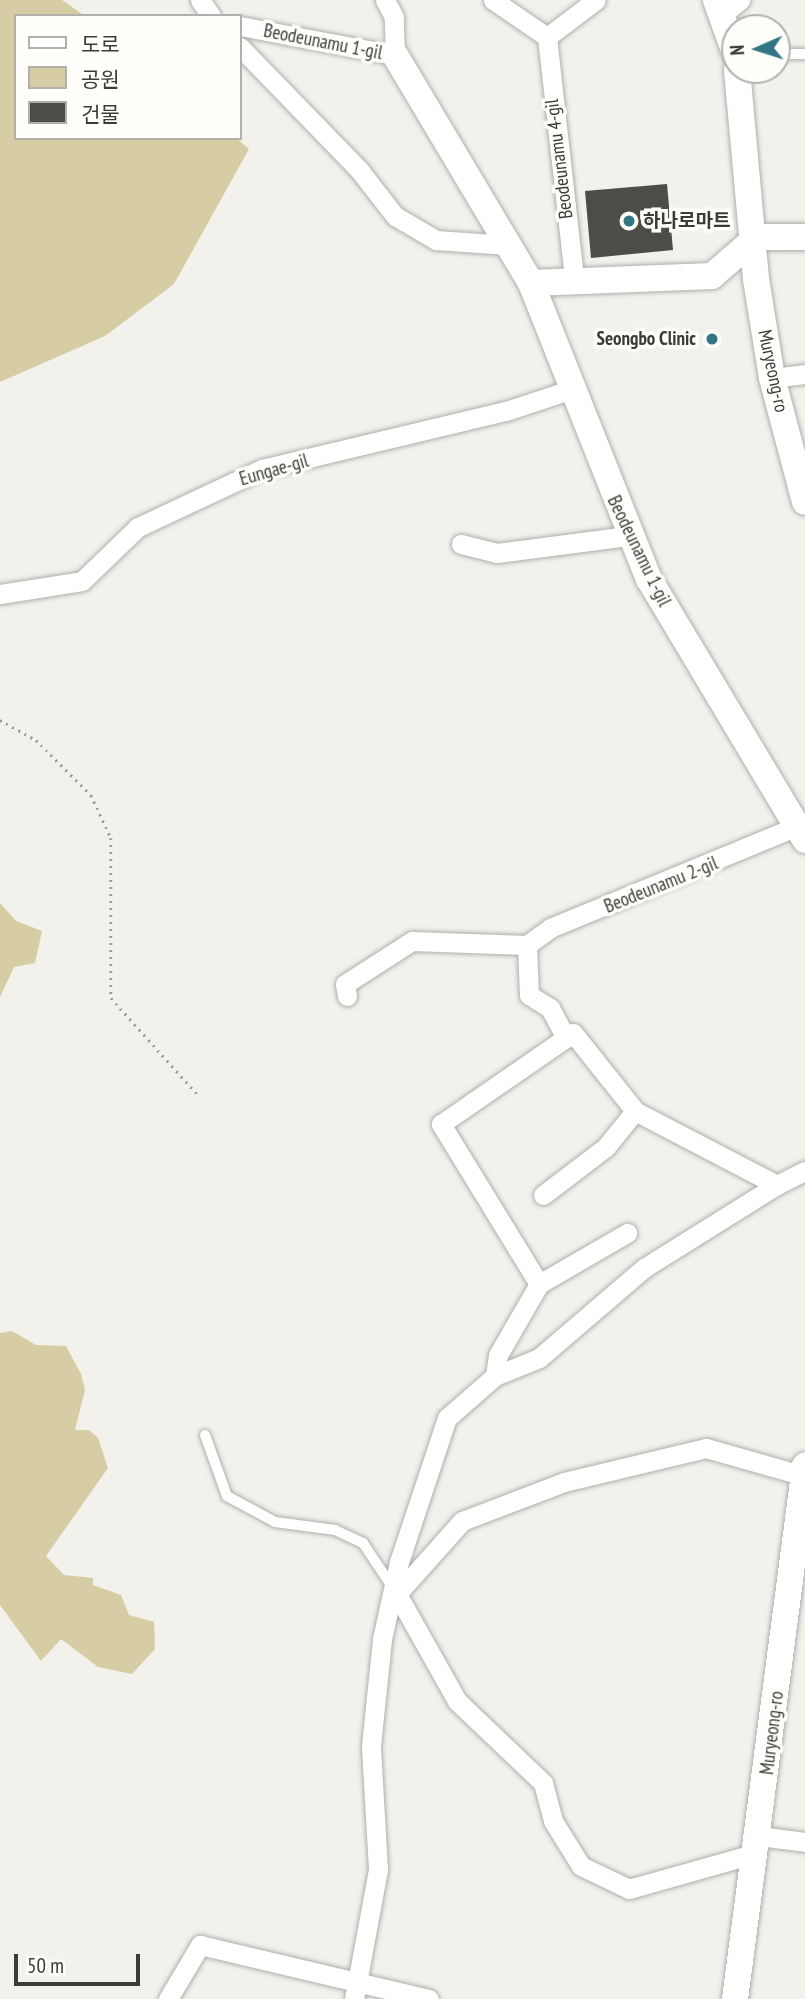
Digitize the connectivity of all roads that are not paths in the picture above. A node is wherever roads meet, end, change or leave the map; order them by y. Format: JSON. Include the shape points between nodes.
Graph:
{"nodes":[{"id":1,"x":385,"y":0,"type":"edge"},
{"id":2,"x":493,"y":0,"type":"edge"},
{"id":3,"x":596,"y":0,"type":"edge"},
{"id":4,"x":242,"y":26,"type":"edge"},
{"id":5,"x":547,"y":37,"type":"junction"},
{"id":6,"x":242,"y":49,"type":"edge"},
{"id":7,"x":395,"y":55,"type":"junction"},
{"id":8,"x":739,"y":84,"type":"edge"},
{"id":9,"x":757,"y":237,"type":"junction"},
{"id":10,"x":805,"y":237,"type":"edge"},
{"id":11,"x":508,"y":245,"type":"junction"},
{"id":12,"x":574,"y":279,"type":"junction"},
{"id":13,"x":531,"y":283,"type":"junction"},
{"id":14,"x":805,"y":374,"type":"edge"},
{"id":15,"x":772,"y":378,"type":"junction"},
{"id":16,"x":572,"y":388,"type":"junction"},
{"id":17,"x":805,"y":502,"type":"edge"},
{"id":18,"x":628,"y":536,"type":"junction"},
{"id":19,"x":461,"y":544,"type":"dead end"},
{"id":20,"x":0,"y":594,"type":"edge"},
{"id":21,"x":801,"y":833,"type":"edge"},
{"id":22,"x":527,"y":945,"type":"junction"},
{"id":23,"x":347,"y":996,"type":"dead end"},
{"id":24,"x":566,"y":1038,"type":"junction"},
{"id":25,"x":635,"y":1111,"type":"junction"},
{"id":26,"x":805,"y":1171,"type":"edge"},
{"id":27,"x":777,"y":1185,"type":"junction"},
{"id":28,"x":543,"y":1195,"type":"dead end"},
{"id":29,"x":627,"y":1233,"type":"dead end"},
{"id":30,"x":539,"y":1284,"type":"junction"},
{"id":31,"x":495,"y":1376,"type":"junction"},
{"id":32,"x":205,"y":1435,"type":"dead end"},
{"id":33,"x":804,"y":1471,"type":"edge"},
{"id":34,"x":799,"y":1549,"type":"edge"},
{"id":35,"x":397,"y":1594,"type":"junction"},
{"id":36,"x":805,"y":1842,"type":"edge"},
{"id":37,"x":758,"y":1844,"type":"junction"},
{"id":38,"x":357,"y":1991,"type":"edge"},
{"id":39,"x":167,"y":1999,"type":"edge"},
{"id":40,"x":429,"y":1999,"type":"edge"},
{"id":41,"x":734,"y":1999,"type":"edge"}],
"edges":[{"from":1,"to":7,"type":"street","via":[[394,17]]},
{"from":2,"to":5,"type":"street"},
{"from":3,"to":5,"type":"street"},
{"from":4,"to":7,"type":"street","name":"Beodeunamu 1-gil"},
{"from":5,"to":12,"type":"street","name":"Beodeunamu 4-gil"},
{"from":6,"to":11,"type":"street","name":"Beodeunamu 1-gil","via":[[360,171],[394,216],[436,240]]},
{"from":7,"to":11,"type":"street","name":"Beodeunamu 1-gil"},
{"from":8,"to":9,"type":"street","name":"Muryeong-ro"},
{"from":9,"to":10,"type":"street"},
{"from":9,"to":12,"type":"street","via":[[712,276]]},
{"from":9,"to":15,"type":"street","name":"Muryeong-ro","via":[[756,279]]},
{"from":11,"to":13,"type":"street","name":"Beodeunamu 1-gil"},
{"from":12,"to":13,"type":"street"},
{"from":13,"to":16,"type":"street","name":"Beodeunamu 1-gil"},
{"from":14,"to":15,"type":"street"},
{"from":15,"to":17,"type":"street","name":"Muryeong-ro"},
{"from":16,"to":18,"type":"street","name":"Beodeunamu 1-gil"},
{"from":16,"to":20,"type":"street","name":"Eungae-gil","via":[[506,411],[262,469],[138,527],[82,580]]},
{"from":18,"to":19,"type":"street","via":[[497,553]]},
{"from":18,"to":21,"type":"street","name":"Beodeunamu 1-gil"},
{"from":21,"to":22,"type":"street","name":"Beodeunamu 2-gil","via":[[550,928]]},
{"from":22,"to":23,"type":"street","via":[[412,941],[345,984]]},
{"from":22,"to":24,"type":"street","via":[[529,995],[551,1009]]},
{"from":24,"to":25,"type":"street","via":[[573,1033]]},
{"from":24,"to":30,"type":"street","via":[[441,1124]]},
{"from":25,"to":27,"type":"street"},
{"from":25,"to":28,"type":"street","via":[[606,1147]]},
{"from":26,"to":27,"type":"street"},
{"from":27,"to":31,"type":"street","via":[[644,1268],[539,1358]]},
{"from":29,"to":30,"type":"street"},
{"from":30,"to":31,"type":"street","via":[[498,1355]]},
{"from":31,"to":35,"type":"street","via":[[447,1418],[399,1562]]},
{"from":32,"to":35,"type":"lane","via":[[227,1496],[275,1522],[335,1530],[363,1543]]},
{"from":33,"to":34,"type":"street","name":"Muryeong-ro"},
{"from":33,"to":35,"type":"street","via":[[706,1448],[564,1482],[461,1521]]},
{"from":34,"to":37,"type":"street","name":"Muryeong-ro"},
{"from":35,"to":37,"type":"street","via":[[457,1701],[543,1783],[552,1821],[581,1866],[628,1889]]},
{"from":35,"to":38,"type":"street","via":[[382,1639],[371,1746],[378,1869]]},
{"from":36,"to":37,"type":"street"},
{"from":37,"to":41,"type":"street","name":"Muryeong-ro"},
{"from":38,"to":39,"type":"street","via":[[200,1945]]},
{"from":38,"to":40,"type":"street"}]}
